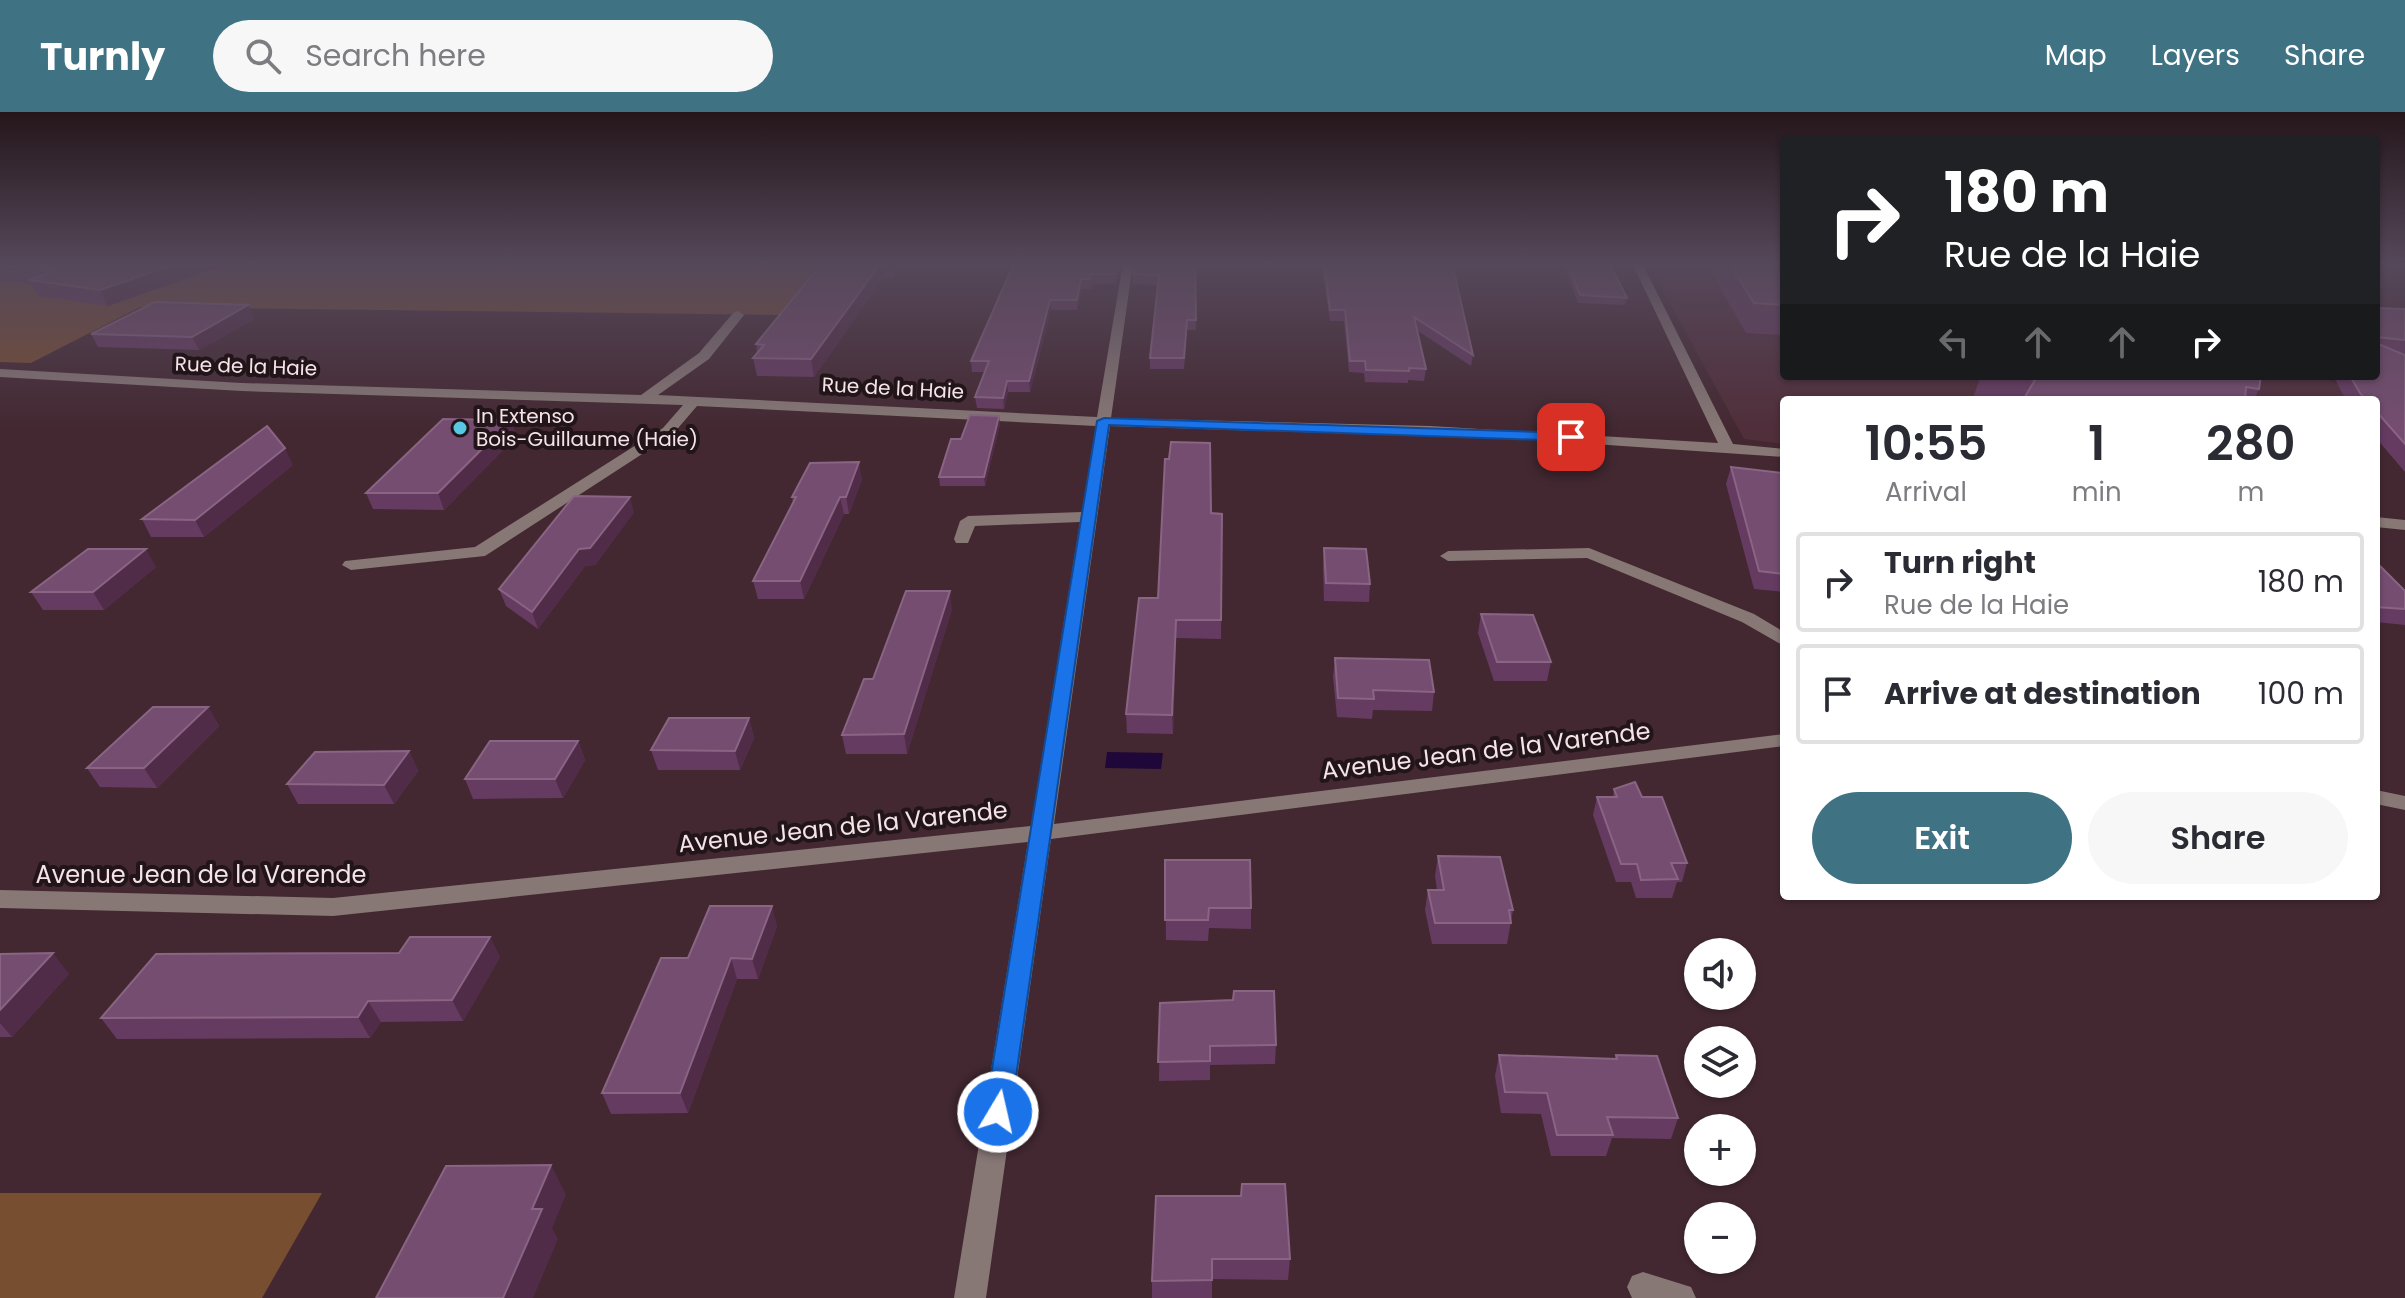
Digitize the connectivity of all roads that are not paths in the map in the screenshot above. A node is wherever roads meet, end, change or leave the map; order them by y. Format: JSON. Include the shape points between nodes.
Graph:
{"nodes":[{"id":1,"x":735,"y":318,"type":"edge"},
{"id":2,"x":1120,"y":318,"type":"edge"},
{"id":3,"x":1664,"y":318,"type":"edge"},
{"id":4,"x":0,"y":373,"type":"edge"},
{"id":5,"x":18,"y":374,"type":"junction"},
{"id":6,"x":0,"y":382,"type":"edge"},
{"id":7,"x":644,"y":399,"type":"junction"},
{"id":8,"x":694,"y":401,"type":"junction"},
{"id":9,"x":1104,"y":421,"type":"junction"},
{"id":10,"x":1728,"y":448,"type":"junction"},
{"id":11,"x":1780,"y":453,"type":"edge"},
{"id":12,"x":1089,"y":517,"type":"junction"},
{"id":13,"x":2380,"y":522,"type":"edge"},
{"id":14,"x":2405,"y":525,"type":"edge"},
{"id":15,"x":962,"y":539,"type":"dead end"},
{"id":16,"x":1448,"y":556,"type":"dead end"},
{"id":17,"x":351,"y":565,"type":"dead end"},
{"id":18,"x":1780,"y":638,"type":"edge"},
{"id":19,"x":1780,"y":741,"type":"edge"},
{"id":20,"x":2380,"y":798,"type":"edge"},
{"id":21,"x":2405,"y":803,"type":"edge"},
{"id":22,"x":1041,"y":833,"type":"junction"},
{"id":23,"x":0,"y":899,"type":"edge"},
{"id":24,"x":1643,"y":1287,"type":"dead end"},
{"id":25,"x":970,"y":1298,"type":"edge"},
{"id":26,"x":1680,"y":1298,"type":"edge"}],
"edges":[{"from":1,"to":7,"type":"street","via":[[704,356]]},
{"from":2,"to":9,"type":"street"},
{"from":3,"to":10,"type":"street"},
{"from":4,"to":5,"type":"street","name":"Rue de la Haie"},
{"from":5,"to":6,"type":"street"},
{"from":5,"to":7,"type":"street","name":"Rue de la Haie","via":[[220,388]]},
{"from":7,"to":8,"type":"street","name":"Rue de la Haie"},
{"from":8,"to":9,"type":"street","name":"Rue de la Haie"},
{"from":8,"to":17,"type":"street","via":[[668,431],[479,552]]},
{"from":9,"to":10,"type":"street","name":"Rue de la Haie","via":[[1431,430]]},
{"from":9,"to":12,"type":"street"},
{"from":10,"to":11,"type":"street","name":"Rue de la Haie"},
{"from":12,"to":15,"type":"street","via":[[968,521]]},
{"from":12,"to":22,"type":"street"},
{"from":13,"to":14,"type":"street"},
{"from":16,"to":18,"type":"street","via":[[1589,553],[1748,618]]},
{"from":19,"to":22,"type":"street","name":"Avenue Jean de la Varende"},
{"from":20,"to":21,"type":"street"},
{"from":22,"to":23,"type":"street","name":"Avenue Jean de la Varende","via":[[333,907]]},
{"from":22,"to":25,"type":"street"},
{"from":24,"to":26,"type":"street"}]}
